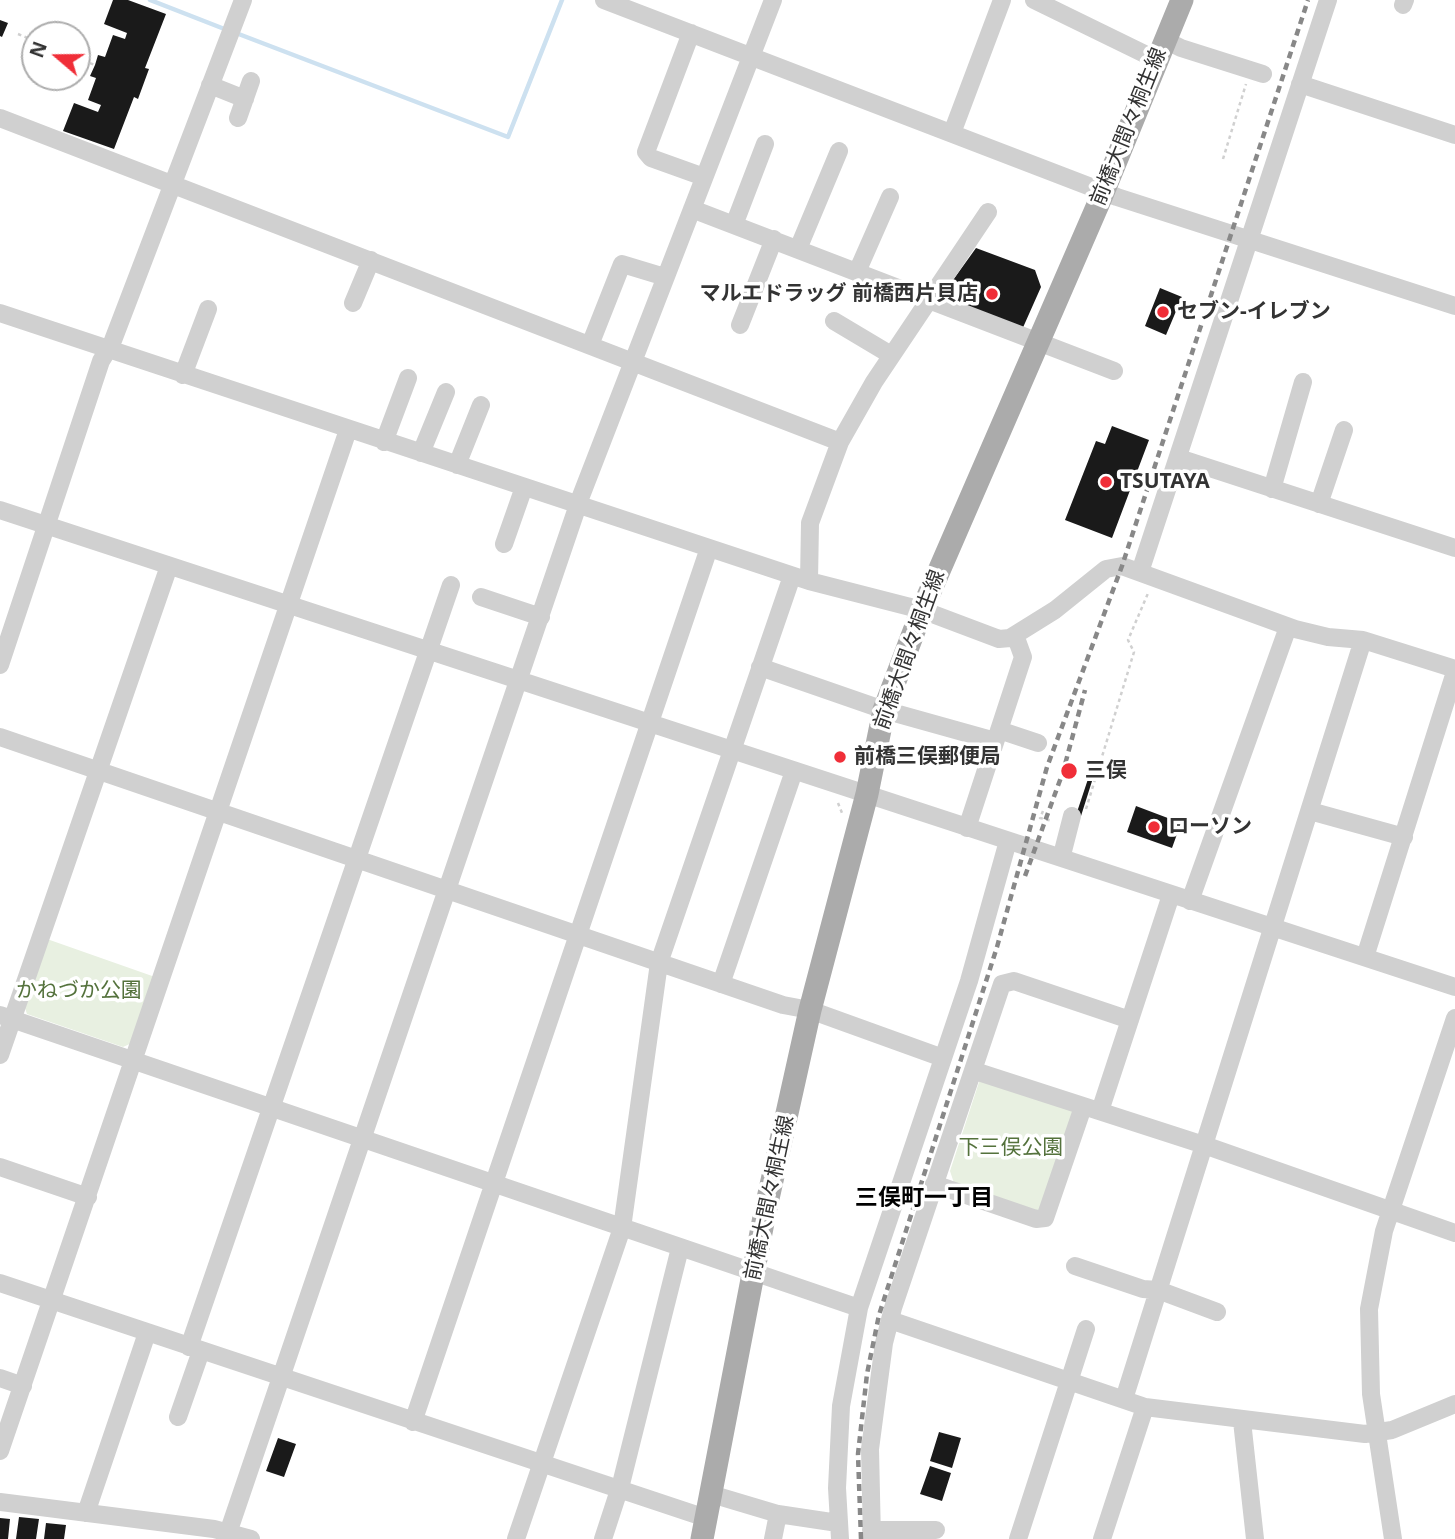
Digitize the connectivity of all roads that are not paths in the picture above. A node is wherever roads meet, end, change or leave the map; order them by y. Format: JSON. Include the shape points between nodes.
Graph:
{"nodes":[{"id":1,"x":243,"y":0,"type":"edge"},
{"id":2,"x":604,"y":0,"type":"edge"},
{"id":3,"x":773,"y":0,"type":"edge"},
{"id":4,"x":1002,"y":0,"type":"edge"},
{"id":5,"x":1034,"y":0,"type":"edge"},
{"id":6,"x":1182,"y":0,"type":"edge"},
{"id":7,"x":1328,"y":0,"type":"edge"},
{"id":8,"x":691,"y":33,"type":"junction"},
{"id":9,"x":1161,"y":50,"type":"junction"},
{"id":10,"x":750,"y":56,"type":"junction"},
{"id":11,"x":1256,"y":72,"type":"road end"},
{"id":12,"x":251,"y":81,"type":"dead end"},
{"id":13,"x":1300,"y":84,"type":"junction"},
{"id":14,"x":210,"y":85,"type":"junction"},
{"id":15,"x":244,"y":99,"type":"junction"},
{"id":16,"x":0,"y":118,"type":"edge"},
{"id":17,"x":238,"y":118,"type":"dead end"},
{"id":18,"x":952,"y":133,"type":"junction"},
{"id":19,"x":1455,"y":135,"type":"edge"},
{"id":20,"x":765,"y":144,"type":"dead end"},
{"id":21,"x":839,"y":151,"type":"dead end"},
{"id":22,"x":704,"y":177,"type":"junction"},
{"id":23,"x":173,"y":184,"type":"junction"},
{"id":24,"x":1104,"y":190,"type":"junction"},
{"id":25,"x":890,"y":197,"type":"dead end"},
{"id":26,"x":692,"y":209,"type":"junction"},
{"id":27,"x":988,"y":212,"type":"dead end"},
{"id":28,"x":734,"y":225,"type":"junction"},
{"id":29,"x":1250,"y":238,"type":"junction"},
{"id":30,"x":774,"y":240,"type":"junction"},
{"id":31,"x":798,"y":249,"type":"junction"},
{"id":32,"x":371,"y":260,"type":"junction"},
{"id":33,"x":857,"y":272,"type":"junction"},
{"id":34,"x":665,"y":277,"type":"junction"},
{"id":35,"x":929,"y":301,"type":"junction"},
{"id":36,"x":353,"y":303,"type":"dead end"},
{"id":37,"x":1455,"y":306,"type":"edge"},
{"id":38,"x":208,"y":309,"type":"dead end"},
{"id":39,"x":0,"y":313,"type":"edge"},
{"id":40,"x":834,"y":321,"type":"dead end"},
{"id":41,"x":740,"y":325,"type":"dead end"},
{"id":42,"x":1036,"y":341,"type":"junction"},
{"id":43,"x":590,"y":345,"type":"junction"},
{"id":44,"x":107,"y":350,"type":"junction"},
{"id":45,"x":891,"y":355,"type":"junction"},
{"id":46,"x":632,"y":362,"type":"junction"},
{"id":47,"x":1114,"y":371,"type":"dead end"},
{"id":48,"x":183,"y":375,"type":"junction"},
{"id":49,"x":408,"y":378,"type":"dead end"},
{"id":50,"x":1303,"y":382,"type":"dead end"},
{"id":51,"x":446,"y":392,"type":"dead end"},
{"id":52,"x":481,"y":405,"type":"dead end"},
{"id":53,"x":348,"y":430,"type":"junction"},
{"id":54,"x":1345,"y":430,"type":"dead end"},
{"id":55,"x":384,"y":442,"type":"junction"},
{"id":56,"x":840,"y":442,"type":"junction"},
{"id":57,"x":421,"y":453,"type":"junction"},
{"id":58,"x":1179,"y":458,"type":"junction"},
{"id":59,"x":457,"y":465,"type":"junction"},
{"id":60,"x":524,"y":487,"type":"junction"},
{"id":61,"x":1272,"y":488,"type":"junction"},
{"id":62,"x":1320,"y":504,"type":"junction"},
{"id":63,"x":579,"y":505,"type":"junction"},
{"id":64,"x":0,"y":510,"type":"edge"},
{"id":65,"x":48,"y":525,"type":"junction"},
{"id":66,"x":504,"y":544,"type":"dead end"},
{"id":67,"x":709,"y":548,"type":"junction"},
{"id":68,"x":1455,"y":548,"type":"edge"},
{"id":69,"x":169,"y":566,"type":"junction"},
{"id":70,"x":1147,"y":575,"type":"junction"},
{"id":71,"x":800,"y":579,"type":"junction"},
{"id":72,"x":451,"y":585,"type":"dead end"},
{"id":73,"x":481,"y":597,"type":"dead end"},
{"id":74,"x":290,"y":606,"type":"junction"},
{"id":75,"x":922,"y":610,"type":"junction"},
{"id":76,"x":541,"y":617,"type":"junction"},
{"id":77,"x":1288,"y":627,"type":"junction"},
{"id":78,"x":1015,"y":635,"type":"junction"},
{"id":79,"x":1363,"y":640,"type":"junction"},
{"id":80,"x":427,"y":652,"type":"junction"},
{"id":81,"x":0,"y":665,"type":"edge"},
{"id":82,"x":760,"y":667,"type":"junction"},
{"id":83,"x":1455,"y":670,"type":"edge"},
{"id":84,"x":519,"y":681,"type":"junction"},
{"id":85,"x":884,"y":710,"type":"junction"},
{"id":86,"x":649,"y":724,"type":"junction"},
{"id":87,"x":997,"y":736,"type":"junction"},
{"id":88,"x":0,"y":737,"type":"edge"},
{"id":89,"x":1038,"y":743,"type":"dead end"},
{"id":90,"x":732,"y":751,"type":"junction"},
{"id":91,"x":99,"y":770,"type":"junction"},
{"id":92,"x":794,"y":771,"type":"junction"},
{"id":93,"x":867,"y":794,"type":"junction"},
{"id":94,"x":1310,"y":811,"type":"junction"},
{"id":95,"x":219,"y":812,"type":"junction"},
{"id":96,"x":1079,"y":813,"type":"road end"},
{"id":97,"x":967,"y":828,"type":"junction"},
{"id":98,"x":1404,"y":837,"type":"junction"},
{"id":99,"x":1008,"y":841,"type":"junction"},
{"id":100,"x":1063,"y":851,"type":"dead end"},
{"id":101,"x":356,"y":859,"type":"junction"},
{"id":102,"x":448,"y":890,"type":"junction"},
{"id":103,"x":1171,"y":895,"type":"junction"},
{"id":104,"x":1190,"y":901,"type":"junction"},
{"id":105,"x":1272,"y":926,"type":"junction"},
{"id":106,"x":577,"y":934,"type":"junction"},
{"id":107,"x":1365,"y":957,"type":"junction"},
{"id":108,"x":659,"y":963,"type":"junction"},
{"id":109,"x":722,"y":984,"type":"junction"},
{"id":110,"x":1455,"y":987,"type":"edge"},
{"id":111,"x":810,"y":1010,"type":"junction"},
{"id":112,"x":6,"y":1017,"type":"edge"},
{"id":113,"x":1455,"y":1018,"type":"edge"},
{"id":114,"x":1130,"y":1020,"type":"junction"},
{"id":115,"x":0,"y":1055,"type":"edge"},
{"id":116,"x":943,"y":1058,"type":"junction"},
{"id":117,"x":133,"y":1061,"type":"junction"},
{"id":118,"x":975,"y":1071,"type":"junction"},
{"id":119,"x":271,"y":1109,"type":"junction"},
{"id":120,"x":1091,"y":1109,"type":"junction"},
{"id":121,"x":362,"y":1139,"type":"junction"},
{"id":122,"x":1204,"y":1145,"type":"junction"},
{"id":123,"x":0,"y":1167,"type":"edge"},
{"id":124,"x":492,"y":1184,"type":"junction"},
{"id":125,"x":934,"y":1184,"type":"junction"},
{"id":126,"x":88,"y":1197,"type":"junction"},
{"id":127,"x":1391,"y":1211,"type":"junction"},
{"id":128,"x":622,"y":1228,"type":"junction"},
{"id":129,"x":1455,"y":1233,"type":"edge"},
{"id":130,"x":680,"y":1248,"type":"junction"},
{"id":131,"x":1075,"y":1266,"type":"dead end"},
{"id":132,"x":754,"y":1273,"type":"junction"},
{"id":133,"x":0,"y":1283,"type":"edge"},
{"id":134,"x":1158,"y":1290,"type":"junction"},
{"id":135,"x":52,"y":1300,"type":"junction"},
{"id":136,"x":859,"y":1308,"type":"junction"},
{"id":137,"x":1217,"y":1312,"type":"dead end"},
{"id":138,"x":890,"y":1320,"type":"junction"},
{"id":139,"x":1086,"y":1329,"type":"dead end"},
{"id":140,"x":147,"y":1333,"type":"junction"},
{"id":141,"x":195,"y":1349,"type":"junction"},
{"id":142,"x":0,"y":1378,"type":"edge"},
{"id":143,"x":280,"y":1378,"type":"junction"},
{"id":144,"x":1069,"y":1381,"type":"junction"},
{"id":145,"x":23,"y":1386,"type":"junction"},
{"id":146,"x":1124,"y":1399,"type":"junction"},
{"id":147,"x":1455,"y":1404,"type":"edge"},
{"id":148,"x":1145,"y":1407,"type":"junction"},
{"id":149,"x":178,"y":1417,"type":"dead end"},
{"id":150,"x":1242,"y":1420,"type":"junction"},
{"id":151,"x":413,"y":1422,"type":"junction"},
{"id":152,"x":1376,"y":1434,"type":"junction"},
{"id":153,"x":0,"y":1451,"type":"edge"},
{"id":154,"x":541,"y":1465,"type":"junction"},
{"id":155,"x":619,"y":1490,"type":"junction"},
{"id":156,"x":711,"y":1493,"type":"junction"},
{"id":157,"x":0,"y":1503,"type":"edge"},
{"id":158,"x":86,"y":1513,"type":"junction"},
{"id":159,"x":778,"y":1514,"type":"junction"},
{"id":160,"x":704,"y":1529,"type":"edge"},
{"id":161,"x":936,"y":1530,"type":"dead end"},
{"id":162,"x":839,"y":1531,"type":"edge"},
{"id":163,"x":872,"y":1534,"type":"edge"},
{"id":164,"x":227,"y":1536,"type":"edge"},
{"id":165,"x":251,"y":1539,"type":"edge"},
{"id":166,"x":516,"y":1539,"type":"edge"},
{"id":167,"x":603,"y":1539,"type":"edge"},
{"id":168,"x":773,"y":1539,"type":"edge"},
{"id":169,"x":1018,"y":1539,"type":"edge"},
{"id":170,"x":1102,"y":1539,"type":"edge"},
{"id":171,"x":1255,"y":1539,"type":"edge"},
{"id":172,"x":1393,"y":1539,"type":"edge"}],
"edges":[{"from":1,"to":14,"type":"street"},
{"from":2,"to":8,"type":"street"},
{"from":3,"to":10,"type":"street"},
{"from":4,"to":18,"type":"street"},
{"from":5,"to":9,"type":"street"},
{"from":6,"to":9,"type":"main road","name":"前橋大間々桐生線"},
{"from":7,"to":13,"type":"street"},
{"from":8,"to":10,"type":"street"},
{"from":8,"to":22,"type":"street","via":[[646,152],[651,158]]},
{"from":9,"to":11,"type":"street","via":[[1181,48]]},
{"from":9,"to":24,"type":"main road","name":"前橋大間々桐生線"},
{"from":10,"to":18,"type":"street"},
{"from":10,"to":22,"type":"street"},
{"from":12,"to":15,"type":"street"},
{"from":13,"to":19,"type":"street"},
{"from":13,"to":29,"type":"street"},
{"from":14,"to":15,"type":"street"},
{"from":14,"to":23,"type":"street"},
{"from":15,"to":17,"type":"street"},
{"from":16,"to":23,"type":"street"},
{"from":18,"to":24,"type":"street"},
{"from":20,"to":28,"type":"street"},
{"from":21,"to":31,"type":"street"},
{"from":22,"to":26,"type":"street"},
{"from":23,"to":32,"type":"street"},
{"from":23,"to":44,"type":"street"},
{"from":24,"to":29,"type":"street"},
{"from":24,"to":42,"type":"main road","name":"前橋大間々桐生線"},
{"from":25,"to":33,"type":"street"},
{"from":26,"to":28,"type":"street"},
{"from":26,"to":34,"type":"street"},
{"from":27,"to":35,"type":"street"},
{"from":28,"to":30,"type":"street"},
{"from":29,"to":37,"type":"street"},
{"from":29,"to":58,"type":"street"},
{"from":30,"to":31,"type":"street"},
{"from":30,"to":41,"type":"street"},
{"from":31,"to":33,"type":"street"},
{"from":32,"to":36,"type":"street"},
{"from":32,"to":43,"type":"street"},
{"from":33,"to":35,"type":"street"},
{"from":34,"to":43,"type":"street","via":[[622,264]]},
{"from":34,"to":46,"type":"street"},
{"from":35,"to":42,"type":"street"},
{"from":35,"to":45,"type":"street"},
{"from":38,"to":48,"type":"street"},
{"from":39,"to":44,"type":"street"},
{"from":40,"to":45,"type":"street"},
{"from":42,"to":47,"type":"street"},
{"from":42,"to":75,"type":"main road","name":"前橋大間々桐生線"},
{"from":43,"to":46,"type":"street"},
{"from":44,"to":48,"type":"street"},
{"from":44,"to":65,"type":"street"},
{"from":45,"to":56,"type":"street"},
{"from":46,"to":56,"type":"street"},
{"from":46,"to":63,"type":"street"},
{"from":48,"to":53,"type":"street"},
{"from":49,"to":55,"type":"street"},
{"from":50,"to":61,"type":"street"},
{"from":51,"to":57,"type":"street"},
{"from":52,"to":59,"type":"street"},
{"from":53,"to":55,"type":"street"},
{"from":53,"to":74,"type":"street"},
{"from":54,"to":62,"type":"street"},
{"from":55,"to":57,"type":"street"},
{"from":56,"to":71,"type":"street","via":[[810,523]]},
{"from":57,"to":59,"type":"street"},
{"from":58,"to":61,"type":"street"},
{"from":58,"to":70,"type":"street"},
{"from":59,"to":60,"type":"street"},
{"from":60,"to":63,"type":"street"},
{"from":60,"to":66,"type":"street"},
{"from":61,"to":62,"type":"street"},
{"from":62,"to":68,"type":"street"},
{"from":63,"to":67,"type":"street"},
{"from":63,"to":76,"type":"street"},
{"from":64,"to":65,"type":"street"},
{"from":65,"to":69,"type":"street"},
{"from":65,"to":81,"type":"street"},
{"from":67,"to":71,"type":"street"},
{"from":67,"to":86,"type":"street"},
{"from":69,"to":74,"type":"street"},
{"from":69,"to":91,"type":"street"},
{"from":70,"to":77,"type":"street"},
{"from":70,"to":78,"type":"street","via":[[1122,566],[1106,569]]},
{"from":71,"to":75,"type":"street"},
{"from":71,"to":82,"type":"street"},
{"from":72,"to":80,"type":"street"},
{"from":73,"to":76,"type":"street"},
{"from":74,"to":80,"type":"street"},
{"from":74,"to":95,"type":"street"},
{"from":75,"to":78,"type":"street","via":[[999,639]]},
{"from":75,"to":85,"type":"main road","name":"前橋大間々桐生線"},
{"from":76,"to":84,"type":"street"},
{"from":77,"to":79,"type":"street"},
{"from":77,"to":104,"type":"street"},
{"from":78,"to":87,"type":"street","via":[[1023,657]]},
{"from":79,"to":83,"type":"street"},
{"from":79,"to":94,"type":"street"},
{"from":80,"to":84,"type":"street"},
{"from":80,"to":101,"type":"street"},
{"from":82,"to":85,"type":"street"},
{"from":82,"to":90,"type":"street"},
{"from":83,"to":98,"type":"street"},
{"from":84,"to":86,"type":"street"},
{"from":84,"to":102,"type":"street"},
{"from":85,"to":87,"type":"street"},
{"from":85,"to":93,"type":"main road","name":"前橋大間々桐生線"},
{"from":86,"to":90,"type":"street"},
{"from":86,"to":106,"type":"street"},
{"from":87,"to":89,"type":"street"},
{"from":87,"to":97,"type":"street"},
{"from":88,"to":91,"type":"street"},
{"from":90,"to":92,"type":"street"},
{"from":90,"to":108,"type":"street"},
{"from":91,"to":95,"type":"street"},
{"from":91,"to":112,"type":"street"},
{"from":92,"to":93,"type":"street"},
{"from":92,"to":109,"type":"street"},
{"from":93,"to":97,"type":"street"},
{"from":93,"to":111,"type":"main road","name":"前橋大間々桐生線"},
{"from":94,"to":98,"type":"street"},
{"from":94,"to":105,"type":"street"},
{"from":95,"to":101,"type":"street"},
{"from":95,"to":117,"type":"street"},
{"from":96,"to":100,"type":"street"},
{"from":97,"to":99,"type":"street"},
{"from":98,"to":107,"type":"street"},
{"from":99,"to":103,"type":"street"},
{"from":99,"to":116,"type":"street"},
{"from":101,"to":102,"type":"street"},
{"from":101,"to":119,"type":"street"},
{"from":102,"to":106,"type":"street"},
{"from":102,"to":121,"type":"street"},
{"from":103,"to":104,"type":"street"},
{"from":103,"to":114,"type":"street"},
{"from":104,"to":105,"type":"street"},
{"from":105,"to":107,"type":"street"},
{"from":105,"to":122,"type":"street"},
{"from":106,"to":108,"type":"street"},
{"from":106,"to":124,"type":"street"},
{"from":107,"to":110,"type":"street"},
{"from":108,"to":109,"type":"street"},
{"from":108,"to":128,"type":"street"},
{"from":109,"to":111,"type":"street"},
{"from":111,"to":116,"type":"street"},
{"from":111,"to":132,"type":"main road","name":"前橋大間々桐生線"},
{"from":112,"to":115,"type":"street"},
{"from":112,"to":117,"type":"street"},
{"from":113,"to":127,"type":"street"},
{"from":114,"to":118,"type":"street","via":[[1005,981]]},
{"from":114,"to":120,"type":"street"},
{"from":116,"to":136,"type":"street"},
{"from":117,"to":119,"type":"street"},
{"from":117,"to":126,"type":"street"},
{"from":118,"to":120,"type":"street"},
{"from":118,"to":125,"type":"street"},
{"from":119,"to":121,"type":"street"},
{"from":119,"to":141,"type":"street"},
{"from":120,"to":122,"type":"street"},
{"from":120,"to":125,"type":"street","via":[[1045,1218]]},
{"from":121,"to":124,"type":"street"},
{"from":121,"to":143,"type":"street"},
{"from":122,"to":127,"type":"street"},
{"from":122,"to":134,"type":"street"},
{"from":123,"to":126,"type":"street"},
{"from":124,"to":128,"type":"street"},
{"from":124,"to":151,"type":"street"},
{"from":125,"to":138,"type":"street"},
{"from":126,"to":135,"type":"street"},
{"from":127,"to":129,"type":"street"},
{"from":127,"to":152,"type":"street","via":[[1369,1309],[1368,1356]]},
{"from":128,"to":130,"type":"street"},
{"from":128,"to":154,"type":"street"},
{"from":130,"to":132,"type":"street"},
{"from":130,"to":155,"type":"street"},
{"from":131,"to":134,"type":"street"},
{"from":132,"to":136,"type":"street"},
{"from":132,"to":156,"type":"main road","name":"前橋大間々桐生線"},
{"from":133,"to":135,"type":"street"},
{"from":134,"to":137,"type":"street"},
{"from":134,"to":146,"type":"street"},
{"from":135,"to":140,"type":"street"},
{"from":135,"to":145,"type":"street"},
{"from":136,"to":162,"type":"street","via":[[841,1406]]},
{"from":138,"to":144,"type":"street"},
{"from":138,"to":163,"type":"street","via":[[872,1427]]},
{"from":139,"to":144,"type":"street"},
{"from":140,"to":141,"type":"street"},
{"from":140,"to":158,"type":"street"},
{"from":141,"to":143,"type":"street"},
{"from":141,"to":149,"type":"street"},
{"from":142,"to":145,"type":"street"},
{"from":143,"to":151,"type":"street"},
{"from":143,"to":164,"type":"street"},
{"from":144,"to":146,"type":"street"},
{"from":144,"to":169,"type":"street"},
{"from":145,"to":153,"type":"street"},
{"from":146,"to":148,"type":"street"},
{"from":147,"to":152,"type":"street"},
{"from":148,"to":150,"type":"street"},
{"from":148,"to":170,"type":"street"},
{"from":150,"to":152,"type":"street"},
{"from":150,"to":171,"type":"street"},
{"from":151,"to":154,"type":"street"},
{"from":152,"to":172,"type":"street"},
{"from":154,"to":155,"type":"street"},
{"from":154,"to":166,"type":"street"},
{"from":155,"to":160,"type":"street"},
{"from":155,"to":167,"type":"street"},
{"from":156,"to":159,"type":"street"},
{"from":156,"to":160,"type":"main road","name":"前橋大間々桐生線"},
{"from":157,"to":158,"type":"street"},
{"from":158,"to":164,"type":"street"},
{"from":159,"to":162,"type":"street"},
{"from":159,"to":168,"type":"street"},
{"from":161,"to":163,"type":"street"},
{"from":164,"to":165,"type":"street"}]}
